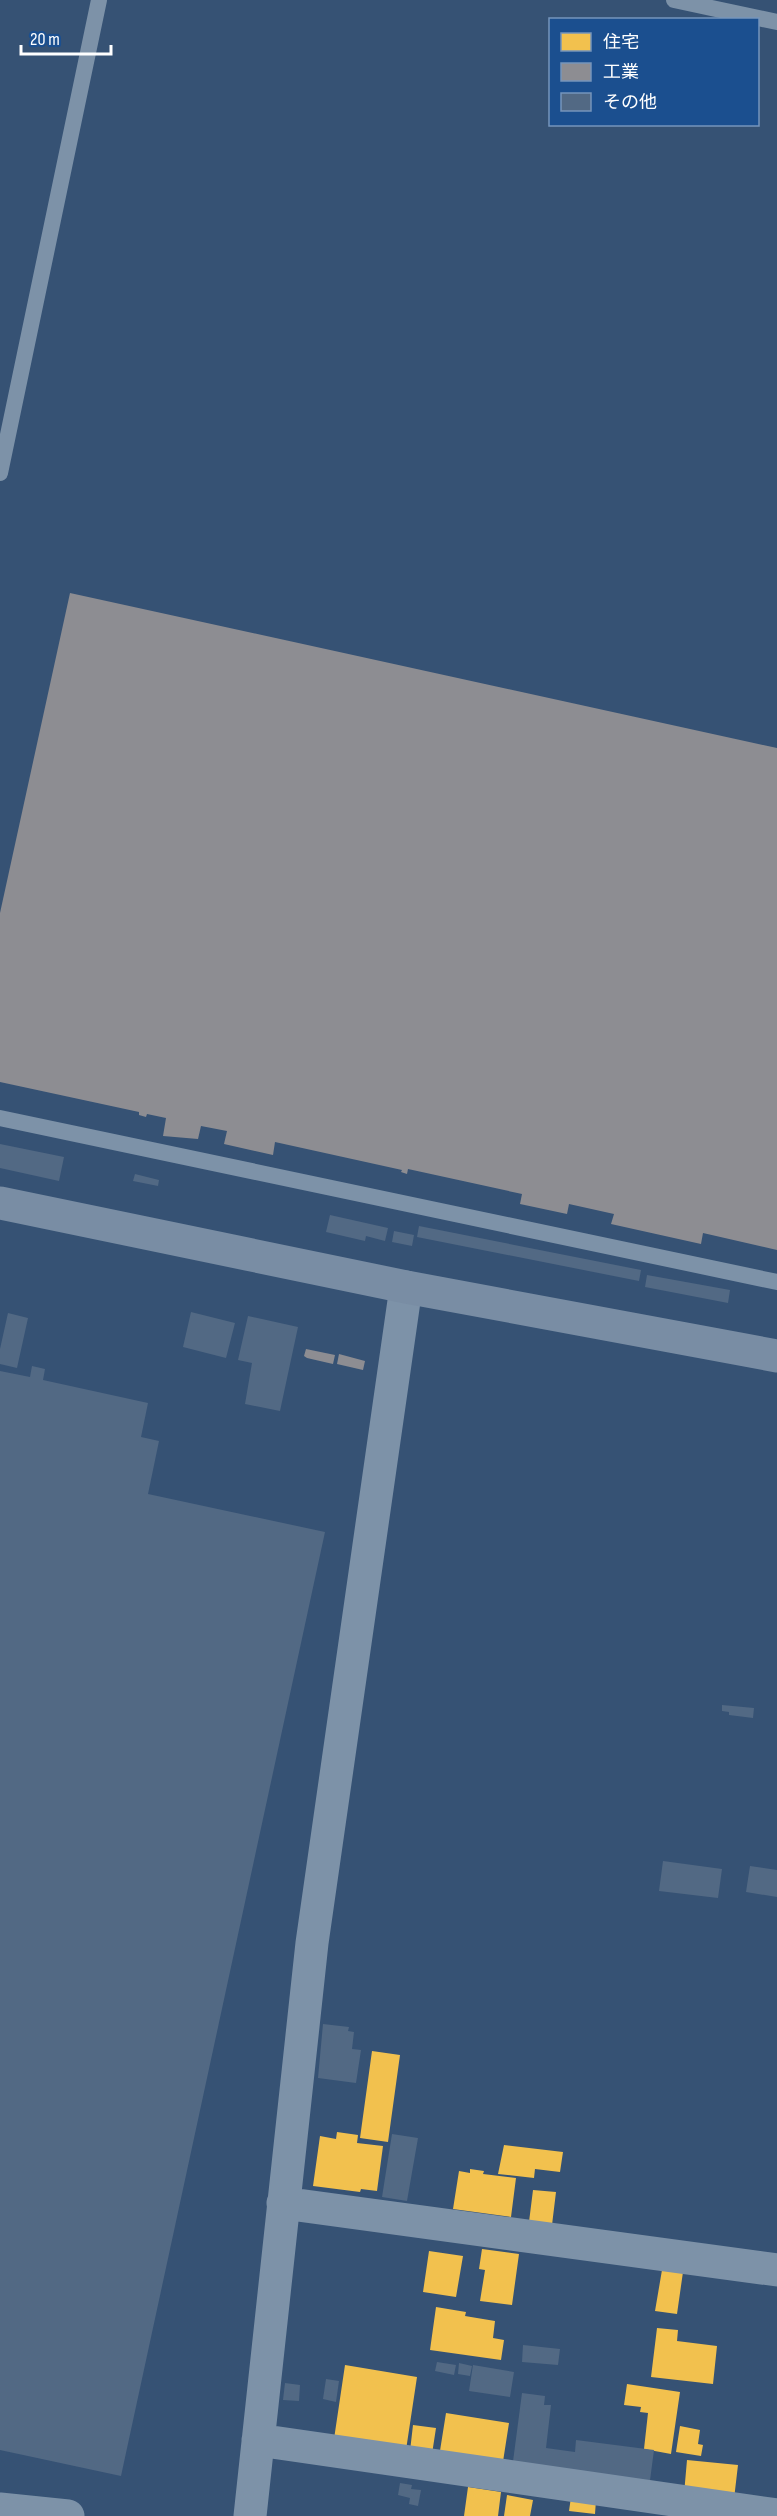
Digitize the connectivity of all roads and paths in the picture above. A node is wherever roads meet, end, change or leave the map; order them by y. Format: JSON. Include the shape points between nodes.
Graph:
{"nodes":[{"id":1,"x":99,"y":0,"type":"edge"},
{"id":2,"x":674,"y":0,"type":"edge"},
{"id":3,"x":758,"y":18,"type":"edge"},
{"id":4,"x":759,"y":18,"type":"edge"},
{"id":5,"x":777,"y":22,"type":"edge"},
{"id":6,"x":0,"y":473,"type":"edge"},
{"id":7,"x":0,"y":1118,"type":"edge"},
{"id":8,"x":0,"y":1203,"type":"edge"},
{"id":9,"x":777,"y":1282,"type":"edge"},
{"id":10,"x":406,"y":1287,"type":"junction"},
{"id":11,"x":777,"y":1356,"type":"edge"},
{"id":12,"x":283,"y":2203,"type":"junction"},
{"id":13,"x":777,"y":2270,"type":"edge"},
{"id":14,"x":258,"y":2440,"type":"junction"},
{"id":15,"x":0,"y":2509,"type":"edge"},
{"id":16,"x":777,"y":2515,"type":"edge"},
{"id":17,"x":68,"y":2516,"type":"edge"},
{"id":18,"x":250,"y":2516,"type":"edge"}],
"edges":[{"from":1,"to":6,"type":"lane"},
{"from":2,"to":3,"type":"lane"},
{"from":4,"to":5,"type":"lane"},
{"from":7,"to":9,"type":"lane"},
{"from":8,"to":10,"type":"street"},
{"from":10,"to":11,"type":"street"},
{"from":10,"to":12,"type":"street","via":[[312,1943]]},
{"from":12,"to":13,"type":"street"},
{"from":12,"to":14,"type":"street"},
{"from":14,"to":16,"type":"street"},
{"from":14,"to":18,"type":"street"},
{"from":15,"to":17,"type":"street"}]}
